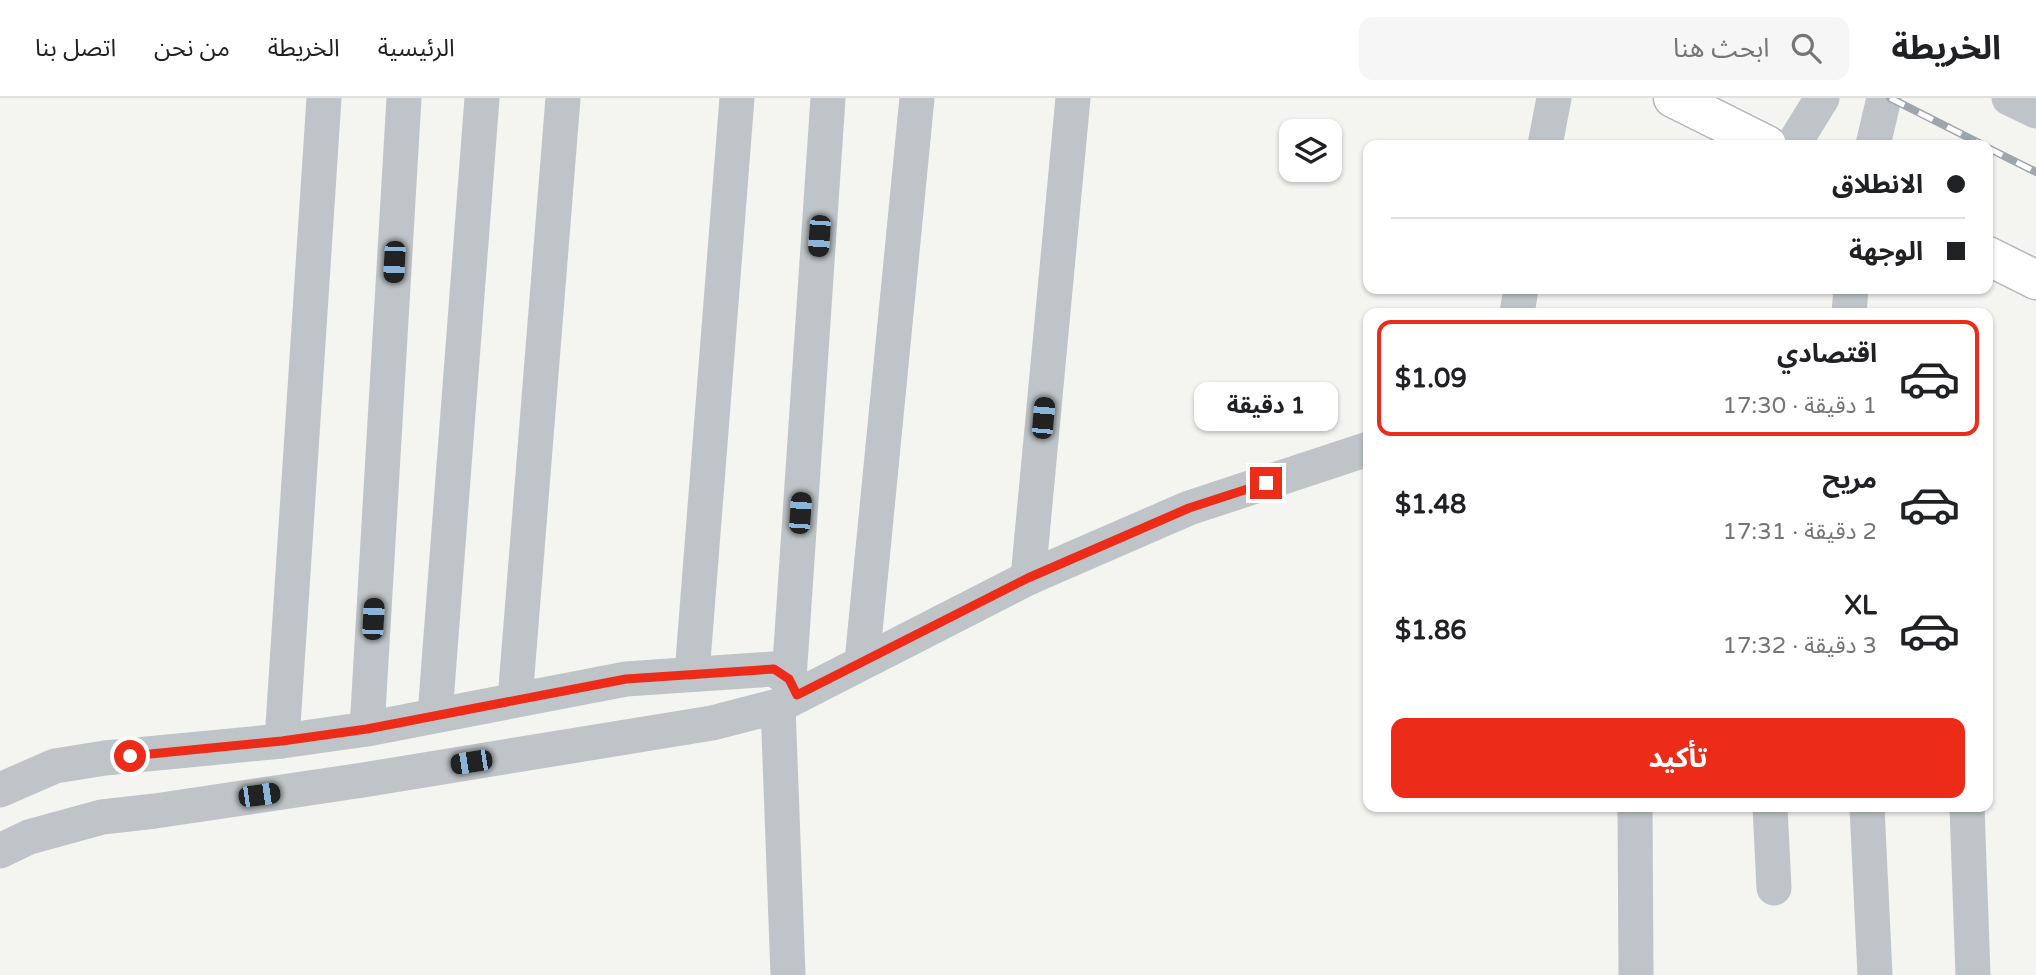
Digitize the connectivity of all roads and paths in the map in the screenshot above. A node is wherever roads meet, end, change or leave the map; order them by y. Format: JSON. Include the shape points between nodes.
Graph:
{"nodes":[{"id":1,"x":324,"y":98,"type":"edge"},
{"id":2,"x":404,"y":98,"type":"edge"},
{"id":3,"x":482,"y":98,"type":"edge"},
{"id":4,"x":563,"y":98,"type":"edge"},
{"id":5,"x":737,"y":98,"type":"edge"},
{"id":6,"x":828,"y":98,"type":"edge"},
{"id":7,"x":917,"y":98,"type":"edge"},
{"id":8,"x":1073,"y":98,"type":"edge"},
{"id":9,"x":1554,"y":98,"type":"edge"},
{"id":10,"x":1673,"y":98,"type":"edge"},
{"id":11,"x":1822,"y":98,"type":"edge"},
{"id":12,"x":1884,"y":98,"type":"edge"},
{"id":13,"x":2009,"y":98,"type":"edge"},
{"id":14,"x":2036,"y":111,"type":"edge"},
{"id":15,"x":1546,"y":140,"type":"edge"},
{"id":16,"x":1757,"y":140,"type":"edge"},
{"id":17,"x":1796,"y":140,"type":"edge"},
{"id":18,"x":1874,"y":140,"type":"edge"},
{"id":19,"x":1993,"y":258,"type":"edge"},
{"id":20,"x":2036,"y":280,"type":"edge"},
{"id":21,"x":1363,"y":451,"type":"edge"},
{"id":22,"x":1028,"y":578,"type":"junction"},
{"id":23,"x":862,"y":662,"type":"junction"},
{"id":24,"x":692,"y":674,"type":"junction"},
{"id":25,"x":788,"y":694,"type":"junction"},
{"id":26,"x":515,"y":700,"type":"junction"},
{"id":27,"x":435,"y":715,"type":"junction"},
{"id":28,"x":367,"y":729,"type":"junction"},
{"id":29,"x":282,"y":741,"type":"junction"},
{"id":30,"x":0,"y":790,"type":"edge"},
{"id":31,"x":1635,"y":812,"type":"edge"},
{"id":32,"x":1770,"y":812,"type":"edge"},
{"id":33,"x":1867,"y":812,"type":"edge"},
{"id":34,"x":1967,"y":812,"type":"edge"},
{"id":35,"x":0,"y":851,"type":"edge"},
{"id":36,"x":1774,"y":888,"type":"dead end"},
{"id":37,"x":788,"y":975,"type":"edge"},
{"id":38,"x":1636,"y":975,"type":"edge"},
{"id":39,"x":1875,"y":975,"type":"edge"},
{"id":40,"x":1973,"y":975,"type":"edge"}],
"edges":[{"from":1,"to":29,"type":"street"},
{"from":2,"to":28,"type":"street"},
{"from":3,"to":27,"type":"street"},
{"from":4,"to":26,"type":"street"},
{"from":5,"to":24,"type":"street"},
{"from":6,"to":25,"type":"street"},
{"from":7,"to":23,"type":"street"},
{"from":8,"to":22,"type":"street"},
{"from":9,"to":15,"type":"street"},
{"from":10,"to":16,"type":"street"},
{"from":11,"to":17,"type":"street"},
{"from":12,"to":18,"type":"street"},
{"from":13,"to":14,"type":"street"},
{"from":19,"to":20,"type":"street"},
{"from":21,"to":22,"type":"street","via":[[1189,508]]},
{"from":22,"to":23,"type":"street"},
{"from":23,"to":25,"type":"street"},
{"from":24,"to":25,"type":"street","via":[[774,669]]},
{"from":24,"to":26,"type":"street","via":[[626,679]]},
{"from":25,"to":35,"type":"street","via":[[712,723],[102,817],[29,837]]},
{"from":25,"to":37,"type":"street"},
{"from":26,"to":27,"type":"street"},
{"from":27,"to":28,"type":"street"},
{"from":28,"to":29,"type":"street"},
{"from":29,"to":30,"type":"street","via":[[55,766]]},
{"from":31,"to":38,"type":"street"},
{"from":32,"to":36,"type":"street"},
{"from":33,"to":39,"type":"street"},
{"from":34,"to":40,"type":"street"}]}
